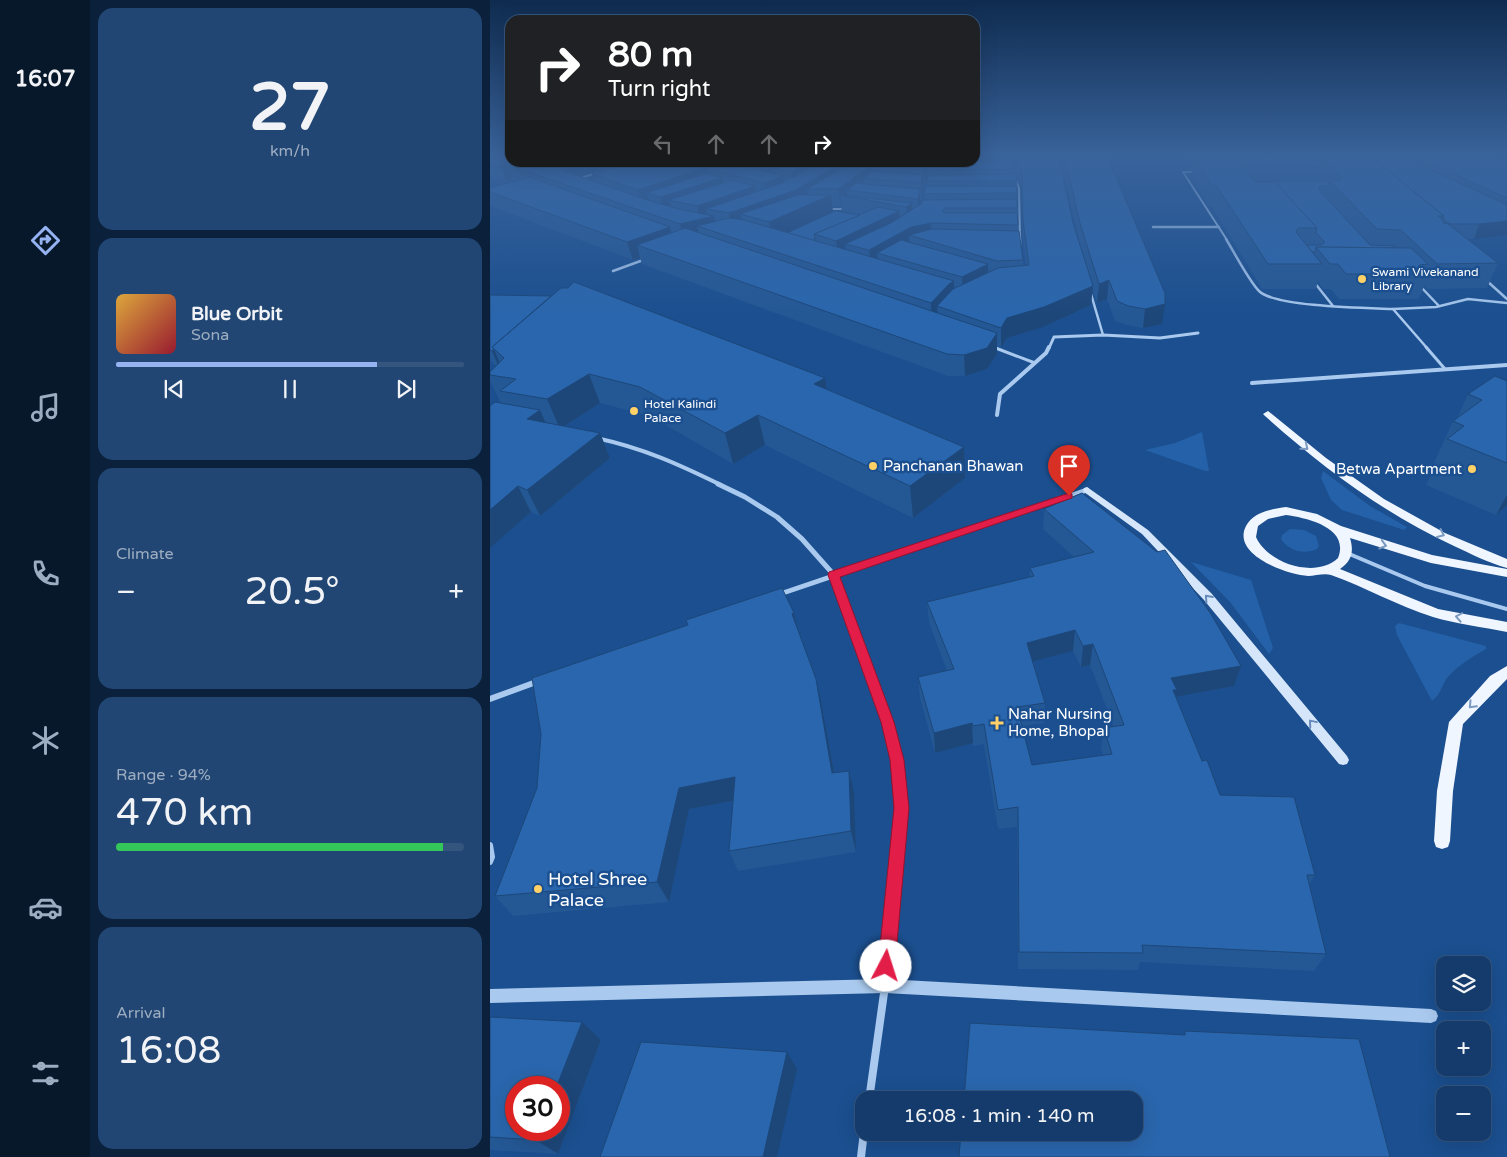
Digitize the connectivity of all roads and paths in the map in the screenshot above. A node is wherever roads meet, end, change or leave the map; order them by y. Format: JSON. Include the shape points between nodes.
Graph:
{"nodes":[{"id":1,"x":1019,"y":208,"type":"edge"},
{"id":2,"x":1207,"y":208,"type":"edge"},
{"id":3,"x":825,"y":209,"type":"edge"},
{"id":4,"x":842,"y":209,"type":"junction"},
{"id":5,"x":852,"y":210,"type":"edge"},
{"id":6,"x":835,"y":214,"type":"edge"},
{"id":7,"x":1153,"y":227,"type":"dead end"},
{"id":8,"x":1219,"y":227,"type":"junction"},
{"id":9,"x":1012,"y":228,"type":"edge"},
{"id":10,"x":1021,"y":228,"type":"junction"},
{"id":11,"x":1020,"y":246,"type":"edge"},
{"id":12,"x":651,"y":258,"type":"edge"},
{"id":13,"x":613,"y":271,"type":"dead end"},
{"id":14,"x":1309,"y":276,"type":"edge"},
{"id":15,"x":1485,"y":280,"type":"edge"},
{"id":16,"x":1416,"y":281,"type":"edge"},
{"id":17,"x":1090,"y":291,"type":"edge"},
{"id":18,"x":1507,"y":301,"type":"edge"},
{"id":19,"x":1333,"y":306,"type":"junction"},
{"id":20,"x":1439,"y":306,"type":"junction"},
{"id":21,"x":1393,"y":309,"type":"junction"},
{"id":22,"x":1198,"y":333,"type":"dead end"},
{"id":23,"x":1103,"y":335,"type":"junction"},
{"id":24,"x":989,"y":346,"type":"edge"},
{"id":25,"x":1035,"y":363,"type":"junction"},
{"id":26,"x":1507,"y":365,"type":"edge"},
{"id":27,"x":1445,"y":369,"type":"junction"},
{"id":28,"x":1252,"y":384,"type":"dead end"},
{"id":29,"x":1268,"y":414,"type":"dead end"},
{"id":30,"x":997,"y":416,"type":"dead end"},
{"id":31,"x":585,"y":436,"type":"edge"},
{"id":32,"x":1087,"y":490,"type":"joint"},
{"id":33,"x":1337,"y":529,"type":"junction"},
{"id":34,"x":1347,"y":553,"type":"junction"},
{"id":35,"x":1507,"y":564,"type":"edge"},
{"id":36,"x":1328,"y":569,"type":"junction"},
{"id":37,"x":1507,"y":573,"type":"edge"},
{"id":38,"x":834,"y":575,"type":"junction"},
{"id":39,"x":778,"y":595,"type":"edge"},
{"id":40,"x":1507,"y":609,"type":"edge"},
{"id":41,"x":1507,"y":627,"type":"edge"},
{"id":42,"x":1507,"y":671,"type":"edge"},
{"id":43,"x":546,"y":679,"type":"edge"},
{"id":44,"x":490,"y":699,"type":"edge"},
{"id":45,"x":1343,"y":760,"type":"dead end"},
{"id":46,"x":1442,"y":841,"type":"dead end"},
{"id":47,"x":490,"y":845,"type":"edge"},
{"id":48,"x":490,"y":862,"type":"edge"},
{"id":49,"x":885,"y":986,"type":"junction"},
{"id":50,"x":490,"y":996,"type":"edge"},
{"id":51,"x":1431,"y":1016,"type":"dead end"},
{"id":52,"x":870,"y":1091,"type":"edge"},
{"id":53,"x":863,"y":1141,"type":"edge"},
{"id":54,"x":861,"y":1157,"type":"edge"}],
"edges":[{"from":1,"to":10,"type":"lane"},
{"from":2,"to":8,"type":"lane"},
{"from":3,"to":4,"type":"lane"},
{"from":4,"to":5,"type":"lane"},
{"from":4,"to":6,"type":"lane"},
{"from":7,"to":8,"type":"street"},
{"from":8,"to":19,"type":"lane","via":[[1260,292],[1285,301]]},
{"from":9,"to":10,"type":"lane"},
{"from":10,"to":11,"type":"lane"},
{"from":12,"to":13,"type":"lane"},
{"from":14,"to":19,"type":"lane"},
{"from":15,"to":18,"type":"lane"},
{"from":16,"to":20,"type":"lane"},
{"from":17,"to":23,"type":"lane"},
{"from":18,"to":20,"type":"lane","via":[[1468,299]]},
{"from":19,"to":21,"type":"lane"},
{"from":20,"to":21,"type":"lane"},
{"from":21,"to":27,"type":"lane"},
{"from":22,"to":23,"type":"street","via":[[1160,338]]},
{"from":23,"to":25,"type":"street","via":[[1054,337],[1046,353]]},
{"from":24,"to":25,"type":"lane"},
{"from":25,"to":30,"type":"street","via":[[1000,394]]},
{"from":26,"to":27,"type":"street"},
{"from":27,"to":28,"type":"street"},
{"from":29,"to":35,"type":"main road","one_way":true,"via":[[1333,470],[1372,497],[1424,526]]},
{"from":31,"to":38,"type":"street","via":[[641,449],[745,497],[802,539]]},
{"from":32,"to":38,"type":"street"},
{"from":45,"to":32,"type":"main road","one_way":true,"via":[[1208,597],[1145,532]]},
{"from":33,"to":34,"type":"main road","via":[[1346,541]]},
{"from":33,"to":36,"type":"main road","via":[[1305,513],[1286,510],[1259,517],[1250,528],[1250,539],[1257,551],[1271,562],[1310,572]]},
{"from":33,"to":37,"type":"main road","one_way":true,"via":[[1431,559]]},
{"from":34,"to":36,"type":"main road","via":[[1341,563]]},
{"from":34,"to":40,"type":"lane","via":[[1380,570]]},
{"from":41,"to":36,"type":"main road","one_way":true,"via":[[1436,613]]},
{"from":38,"to":39,"type":"street"},
{"from":38,"to":49,"type":"street","via":[[888,722],[897,760],[901,808]]},
{"from":42,"to":46,"type":"main road","one_way":true,"via":[[1456,722],[1445,791]]},
{"from":43,"to":44,"type":"street"},
{"from":47,"to":48,"type":"street"},
{"from":49,"to":50,"type":"street"},
{"from":49,"to":51,"type":"street"},
{"from":49,"to":52,"type":"street"},
{"from":53,"to":54,"type":"street"}]}
